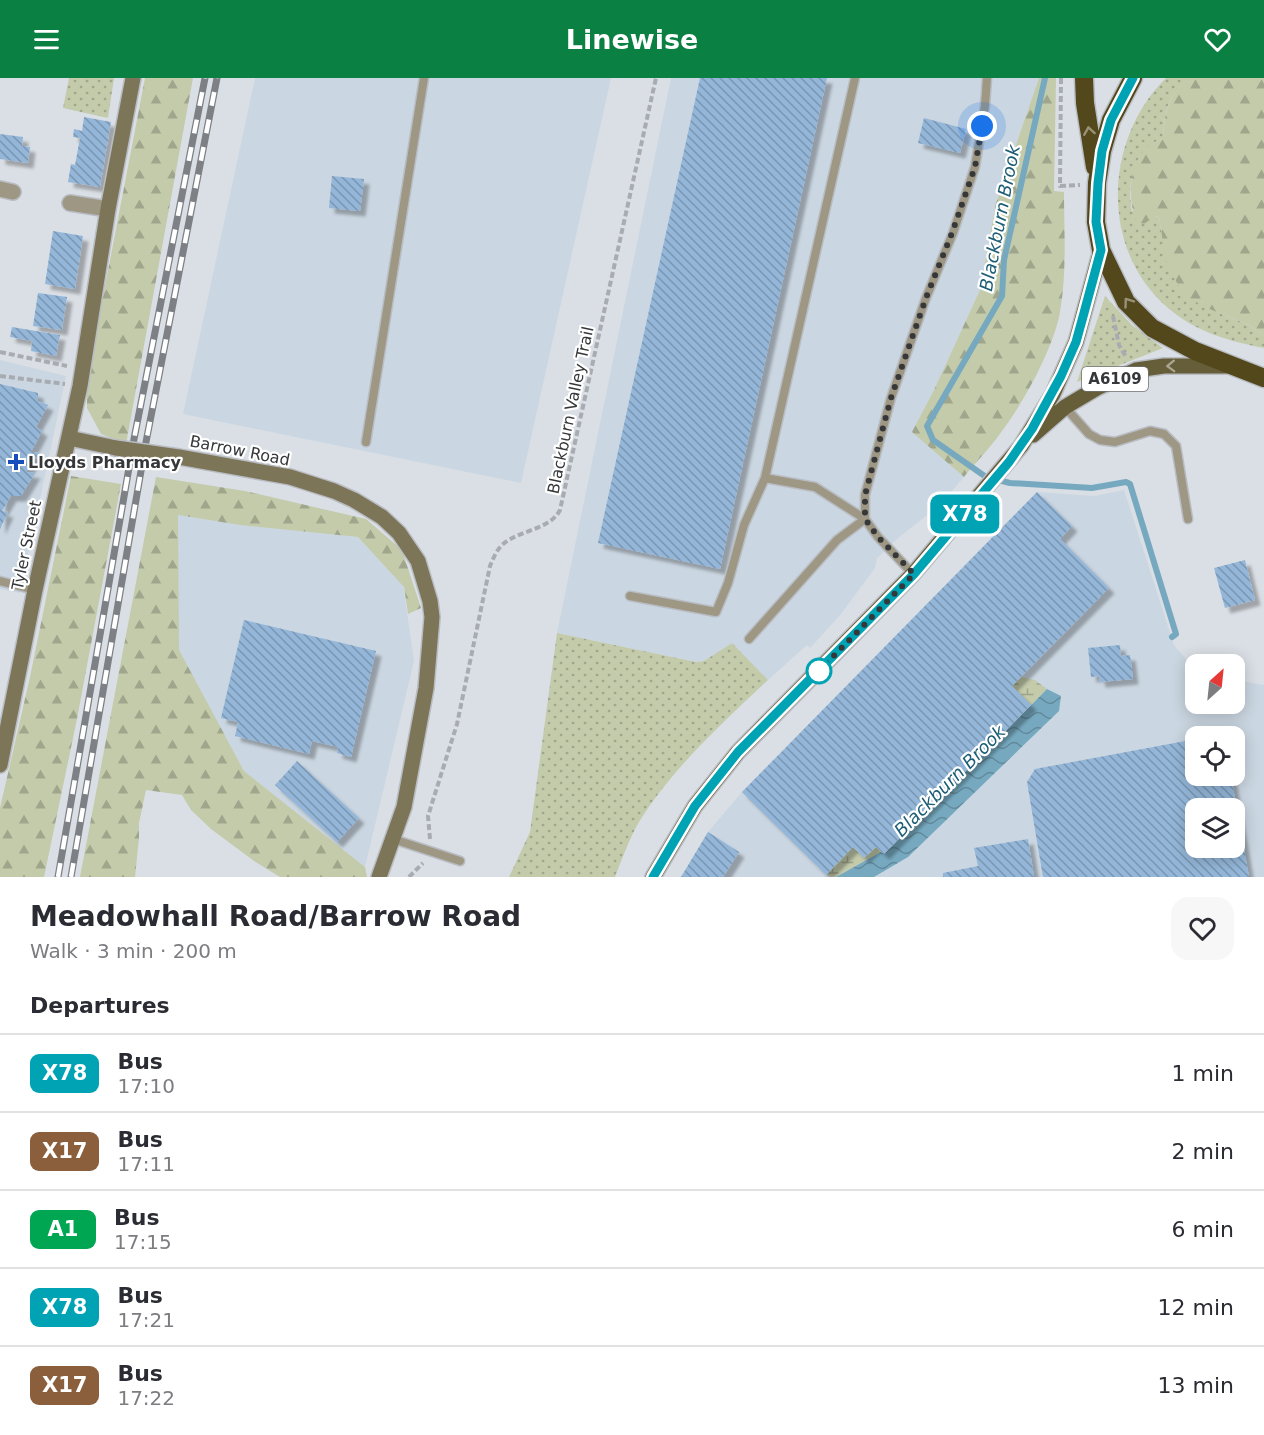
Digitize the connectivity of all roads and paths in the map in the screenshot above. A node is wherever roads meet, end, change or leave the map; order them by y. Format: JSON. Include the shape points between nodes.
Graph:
{"nodes":[{"id":1,"x":133,"y":78,"type":"edge"},
{"id":2,"x":424,"y":78,"type":"edge"},
{"id":3,"x":656,"y":78,"type":"edge"},
{"id":4,"x":855,"y":78,"type":"edge"},
{"id":5,"x":987,"y":78,"type":"edge"},
{"id":6,"x":1060,"y":78,"type":"edge"},
{"id":7,"x":1084,"y":78,"type":"edge"},
{"id":8,"x":1133,"y":78,"type":"edge"},
{"id":9,"x":1098,"y":183,"type":"junction"},
{"id":10,"x":70,"y":203,"type":"dead end"},
{"id":11,"x":108,"y":209,"type":"junction"},
{"id":12,"x":1101,"y":250,"type":"junction"},
{"id":13,"x":1087,"y":303,"type":"junction"},
{"id":14,"x":0,"y":352,"type":"edge"},
{"id":15,"x":1229,"y":366,"type":"junction"},
{"id":16,"x":83,"y":370,"type":"junction"},
{"id":17,"x":1136,"y":370,"type":"junction"},
{"id":18,"x":0,"y":376,"type":"edge"},
{"id":19,"x":1264,"y":378,"type":"edge"},
{"id":20,"x":80,"y":386,"type":"junction"},
{"id":21,"x":1065,"y":406,"type":"junction"},
{"id":22,"x":69,"y":438,"type":"junction"},
{"id":23,"x":366,"y":442,"type":"dead end"},
{"id":24,"x":1022,"y":446,"type":"junction"},
{"id":25,"x":765,"y":478,"type":"junction"},
{"id":26,"x":865,"y":519,"type":"junction"},
{"id":27,"x":1188,"y":519,"type":"dead end"},
{"id":28,"x":914,"y":574,"type":"junction"},
{"id":29,"x":0,"y":581,"type":"edge"},
{"id":30,"x":35,"y":590,"type":"junction"},
{"id":31,"x":630,"y":596,"type":"dead end"},
{"id":32,"x":749,"y":639,"type":"dead end"},
{"id":33,"x":0,"y":765,"type":"edge"},
{"id":34,"x":428,"y":816,"type":"dead end"},
{"id":35,"x":393,"y":839,"type":"junction"},
{"id":36,"x":418,"y":861,"type":"dead end"},
{"id":37,"x":460,"y":861,"type":"dead end"},
{"id":38,"x":425,"y":862,"type":"dead end"},
{"id":39,"x":379,"y":877,"type":"edge"},
{"id":40,"x":653,"y":877,"type":"edge"}],
"edges":[{"from":1,"to":11,"type":"street"},
{"from":2,"to":23,"type":"lane"},
{"from":3,"to":34,"type":"path","name":"Blackburn Valley Trail","via":[[560,510],[552,520],[500,546],[493,558],[457,724]]},
{"from":4,"to":25,"type":"lane"},
{"from":5,"to":26,"type":"lane","via":[[975,167],[891,398],[865,495]]},
{"from":6,"to":9,"type":"path","via":[[1060,186]]},
{"from":9,"to":7,"type":"highway","one_way":true,"via":[[1084,103]]},
{"from":8,"to":9,"type":"highway","via":[[1111,120]]},
{"from":9,"to":12,"type":"highway","via":[[1096,222]]},
{"from":10,"to":11,"type":"street"},
{"from":11,"to":16,"type":"street"},
{"from":12,"to":13,"type":"main road","number":"A6109"},
{"from":15,"to":12,"type":"highway","one_way":true,"via":[[1152,328],[1126,303]]},
{"from":13,"to":17,"type":"path","via":[[1113,315],[1119,345]]},
{"from":13,"to":24,"type":"main road","number":"A6109","via":[[1076,342],[1053,394]]},
{"from":14,"to":16,"type":"path"},
{"from":15,"to":17,"type":"main road","number":"A6109","one_way":true},
{"from":15,"to":19,"type":"highway"},
{"from":16,"to":20,"type":"street"},
{"from":17,"to":21,"type":"main road","number":"A6109"},
{"from":18,"to":20,"type":"path"},
{"from":20,"to":22,"type":"street"},
{"from":21,"to":24,"type":"main road","number":"A6109"},
{"from":21,"to":27,"type":"lane","via":[[1089,434],[1100,440],[1115,442],[1150,431],[1164,434],[1176,446]]},
{"from":22,"to":30,"type":"street","name":"Tyler Street"},
{"from":22,"to":35,"type":"street","name":"Barrow Road","bridge":true,"via":[[290,477],[370,508],[410,546],[425,579],[432,636],[422,716],[404,807]]},
{"from":24,"to":28,"type":"main road","number":"A6109"},
{"from":25,"to":26,"type":"lane","via":[[815,487]]},
{"from":25,"to":31,"type":"lane","via":[[744,525],[716,612]]},
{"from":26,"to":28,"type":"lane"},
{"from":26,"to":32,"type":"lane","via":[[837,540]]},
{"from":28,"to":40,"type":"main road","number":"A6109","via":[[738,752],[695,806]]},
{"from":29,"to":30,"type":"lane"},
{"from":30,"to":33,"type":"street","name":"Tyler Street"},
{"from":35,"to":37,"type":"lane"},
{"from":35,"to":39,"type":"street","name":"Barrow Road"},
{"from":36,"to":38,"type":"path"}]}
